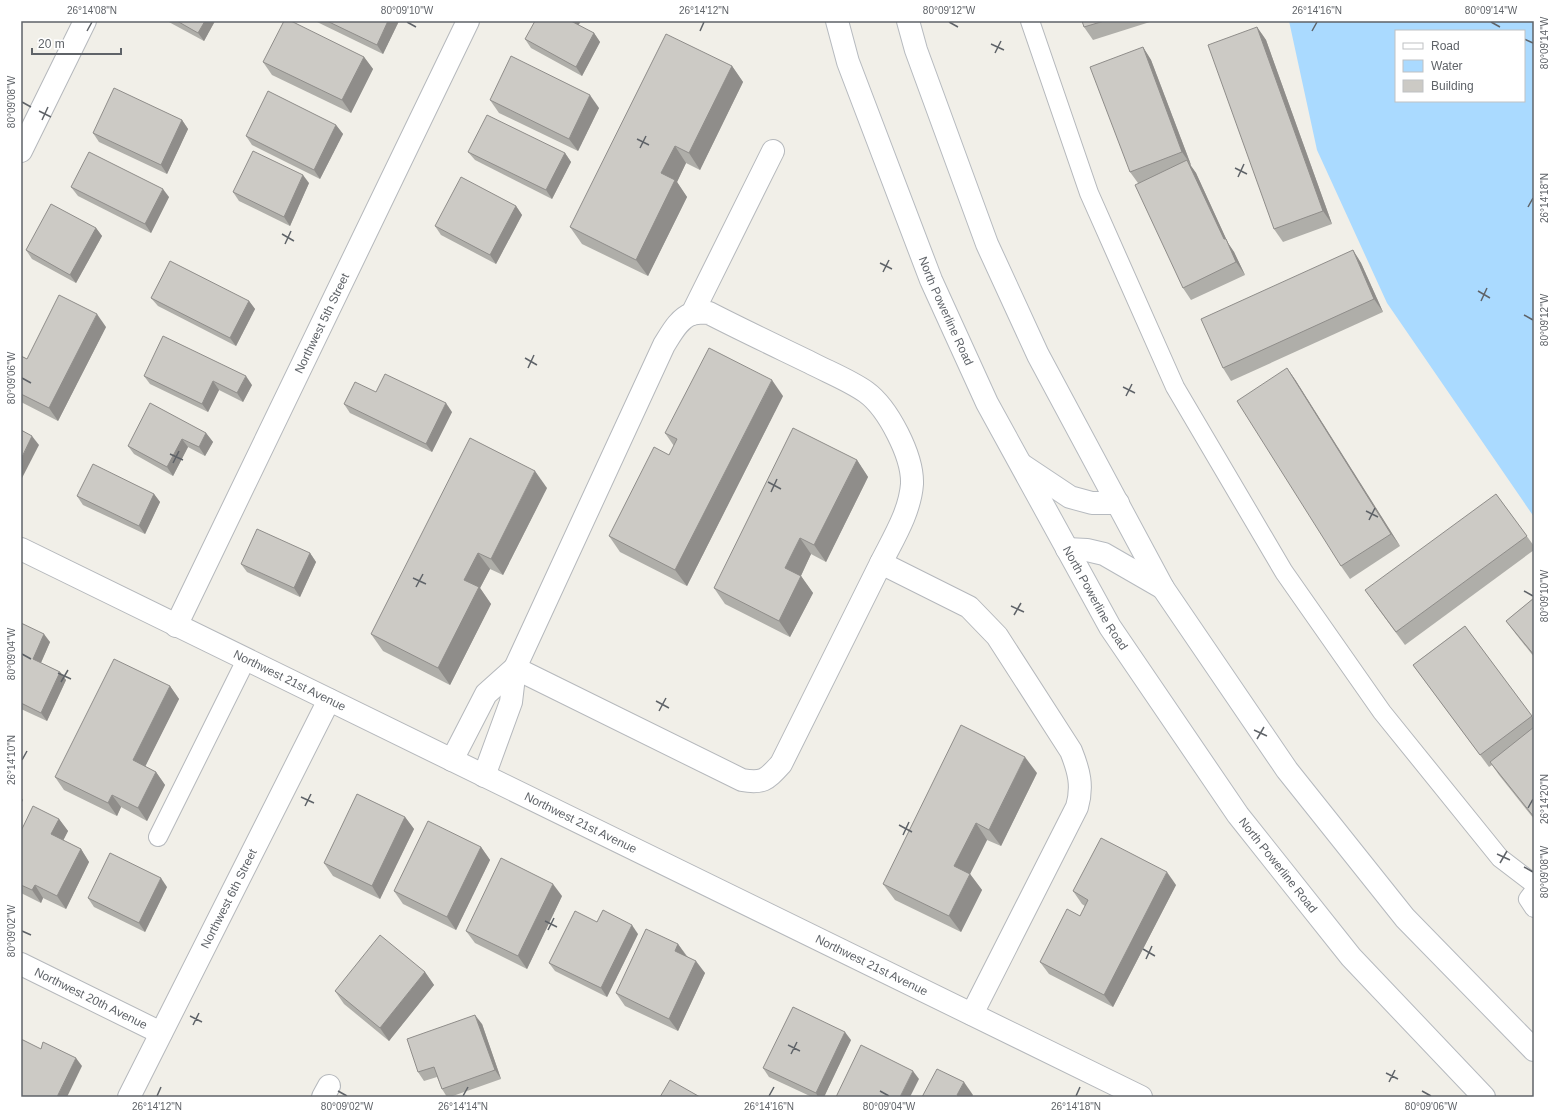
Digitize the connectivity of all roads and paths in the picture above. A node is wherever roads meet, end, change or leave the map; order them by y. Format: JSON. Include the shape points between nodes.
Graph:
{"nodes":[{"id":1,"x":85,"y":21,"type":"edge"},
{"id":2,"x":468,"y":21,"type":"edge"},
{"id":3,"x":837,"y":21,"type":"edge"},
{"id":4,"x":908,"y":21,"type":"edge"},
{"id":5,"x":1030,"y":21,"type":"edge"},
{"id":6,"x":21,"y":151,"type":"edge"},
{"id":7,"x":773,"y":151,"type":"dead end"},
{"id":8,"x":692,"y":314,"type":"junction"},
{"id":9,"x":1021,"y":465,"type":"junction"},
{"id":10,"x":1118,"y":503,"type":"junction"},
{"id":11,"x":21,"y":549,"type":"edge"},
{"id":12,"x":1067,"y":549,"type":"junction"},
{"id":13,"x":881,"y":563,"type":"junction"},
{"id":14,"x":1164,"y":588,"type":"junction"},
{"id":15,"x":176,"y":626,"type":"junction"},
{"id":16,"x":246,"y":660,"type":"junction"},
{"id":17,"x":515,"y":668,"type":"junction"},
{"id":18,"x":329,"y":700,"type":"junction"},
{"id":19,"x":452,"y":760,"type":"junction"},
{"id":20,"x":484,"y":776,"type":"junction"},
{"id":21,"x":158,"y":837,"type":"dead end"},
{"id":22,"x":1534,"y":884,"type":"edge"},
{"id":23,"x":1534,"y":891,"type":"edge"},
{"id":24,"x":1534,"y":908,"type":"edge"},
{"id":25,"x":21,"y":964,"type":"edge"},
{"id":26,"x":972,"y":1014,"type":"junction"},
{"id":27,"x":161,"y":1033,"type":"junction"},
{"id":28,"x":1534,"y":1050,"type":"edge"},
{"id":29,"x":1105,"y":1089,"type":"edge"},
{"id":30,"x":128,"y":1097,"type":"edge"},
{"id":31,"x":1141,"y":1097,"type":"edge"},
{"id":32,"x":1484,"y":1097,"type":"edge"}],
"edges":[{"from":1,"to":6,"type":"street"},
{"from":2,"to":15,"type":"street","name":"Northwest 5th Street"},
{"from":3,"to":9,"type":"street","name":"North Powerline Road","via":[[848,62],[931,280],[987,403]]},
{"from":4,"to":10,"type":"street","via":[[916,50],[987,244],[1038,355]]},
{"from":5,"to":22,"type":"lane","via":[[1090,193],[1175,387],[1284,572],[1382,712],[1500,858]]},
{"from":7,"to":8,"type":"street"},
{"from":8,"to":13,"type":"street","via":[[709,313],[866,392],[879,405],[902,445],[910,468],[912,484],[903,518]]},
{"from":8,"to":17,"type":"street","via":[[675,328],[664,345]]},
{"from":9,"to":10,"type":"street","via":[[1070,497],[1092,503]]},
{"from":9,"to":12,"type":"street","name":"North Powerline Road"},
{"from":10,"to":14,"type":"street"},
{"from":11,"to":15,"type":"street","name":"Northwest 21st Avenue"},
{"from":12,"to":14,"type":"street","via":[[1104,554]]},
{"from":12,"to":32,"type":"street","name":"North Powerline Road","via":[[1110,628],[1238,815],[1351,957]]},
{"from":13,"to":17,"type":"street","via":[[781,764],[766,780],[756,783],[742,780]]},
{"from":13,"to":26,"type":"street","via":[[969,607],[983,619],[997,636],[1071,751],[1080,778],[1081,794],[1077,807]]},
{"from":14,"to":28,"type":"street","via":[[1287,770],[1405,918]]},
{"from":15,"to":16,"type":"street","name":"Northwest 21st Avenue"},
{"from":16,"to":18,"type":"street","name":"Northwest 21st Avenue"},
{"from":16,"to":21,"type":"lane"},
{"from":17,"to":19,"type":"street","via":[[486,694]]},
{"from":17,"to":20,"type":"street","via":[[511,702]]},
{"from":18,"to":19,"type":"street","name":"Northwest 21st Avenue"},
{"from":18,"to":27,"type":"street","name":"Northwest 6th Street"},
{"from":19,"to":20,"type":"street","name":"Northwest 21st Avenue"},
{"from":20,"to":26,"type":"street","name":"Northwest 21st Avenue"},
{"from":23,"to":24,"type":"lane","via":[[1528,899]]},
{"from":25,"to":27,"type":"street","name":"Northwest 20th Avenue"},
{"from":26,"to":29,"type":"street","name":"Northwest 21st Avenue"},
{"from":27,"to":30,"type":"street","name":"Northwest 6th Street"},
{"from":29,"to":31,"type":"street","name":"Northwest 21st Avenue"}]}
